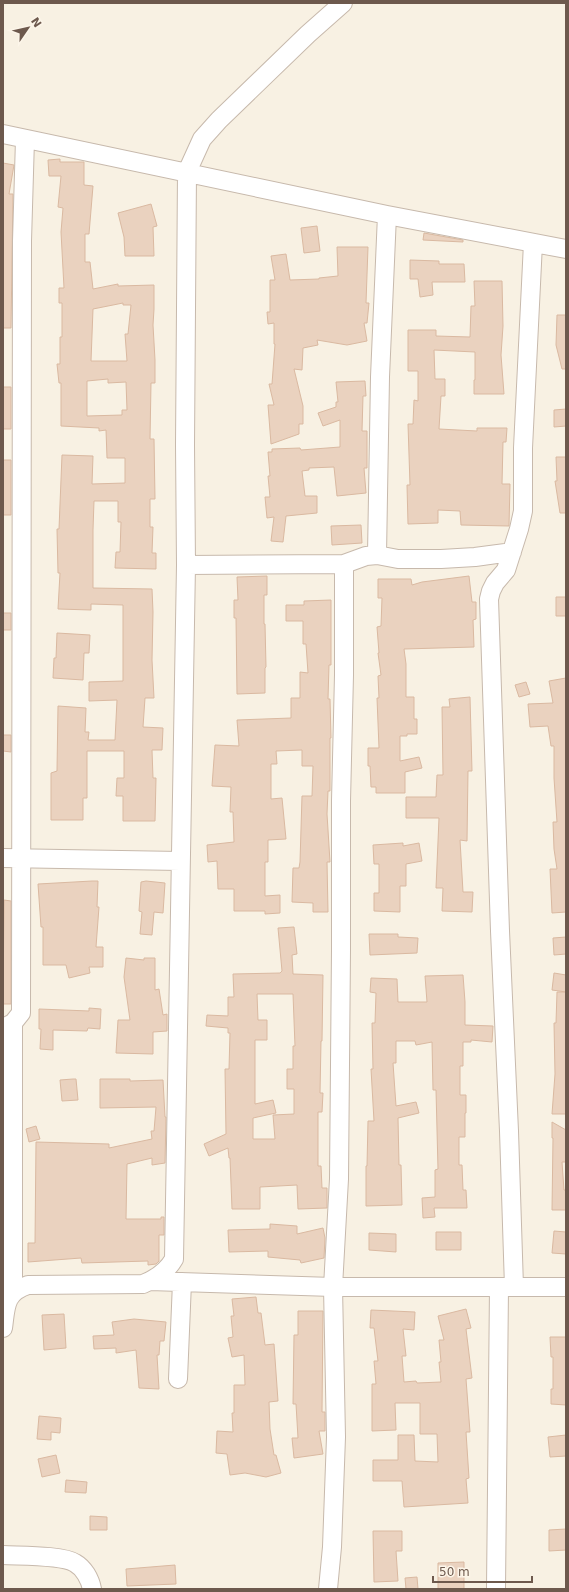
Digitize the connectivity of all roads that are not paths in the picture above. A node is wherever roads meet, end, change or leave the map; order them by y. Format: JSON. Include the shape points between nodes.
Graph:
{"nodes":[{"id":1,"x":343,"y":3,"type":"edge"},
{"id":2,"x":3,"y":134,"type":"edge"},
{"id":3,"x":25,"y":139,"type":"junction"},
{"id":4,"x":187,"y":172,"type":"junction"},
{"id":5,"x":387,"y":215,"type":"junction"},
{"id":6,"x":533,"y":243,"type":"junction"},
{"id":7,"x":566,"y":249,"type":"edge"},
{"id":8,"x":512,"y":552,"type":"junction"},
{"id":9,"x":377,"y":555,"type":"junction"},
{"id":10,"x":344,"y":564,"type":"junction"},
{"id":11,"x":186,"y":565,"type":"junction"},
{"id":12,"x":3,"y":858,"type":"edge"},
{"id":13,"x":21,"y":858,"type":"junction"},
{"id":14,"x":180,"y":861,"type":"junction"},
{"id":15,"x":8,"y":1025,"type":"edge"},
{"id":16,"x":150,"y":1281,"type":"junction"},
{"id":17,"x":182,"y":1282,"type":"junction"},
{"id":18,"x":332,"y":1287,"type":"junction"},
{"id":19,"x":506,"y":1287,"type":"junction"},
{"id":20,"x":566,"y":1287,"type":"edge"},
{"id":21,"x":13,"y":1292,"type":"junction"},
{"id":22,"x":3,"y":1328,"type":"edge"},
{"id":23,"x":178,"y":1379,"type":"dead end"},
{"id":24,"x":3,"y":1555,"type":"edge"},
{"id":25,"x":92,"y":1589,"type":"edge"},
{"id":26,"x":328,"y":1589,"type":"edge"},
{"id":27,"x":496,"y":1589,"type":"edge"}],
"edges":[{"from":1,"to":4,"type":"street","via":[[219,120],[202,139]]},
{"from":2,"to":3,"type":"street"},
{"from":3,"to":4,"type":"street"},
{"from":3,"to":13,"type":"street","via":[[22,256]]},
{"from":4,"to":5,"type":"street"},
{"from":4,"to":11,"type":"street"},
{"from":5,"to":6,"type":"street"},
{"from":5,"to":9,"type":"street","via":[[380,369]]},
{"from":6,"to":7,"type":"street"},
{"from":6,"to":8,"type":"street","via":[[524,425],[523,511]]},
{"from":8,"to":9,"type":"street","via":[[441,559],[398,559]]},
{"from":8,"to":19,"type":"street","via":[[506,570],[494,583],[490,599],[509,1131]]},
{"from":9,"to":10,"type":"street"},
{"from":10,"to":11,"type":"street"},
{"from":10,"to":18,"type":"street","via":[[339,1179]]},
{"from":11,"to":14,"type":"street"},
{"from":12,"to":13,"type":"street"},
{"from":13,"to":14,"type":"street"},
{"from":13,"to":15,"type":"street","via":[[21,1013]]},
{"from":14,"to":16,"type":"street","via":[[174,1259],[166,1270]]},
{"from":15,"to":21,"type":"street"},
{"from":16,"to":17,"type":"street"},
{"from":16,"to":21,"type":"street","via":[[136,1284],[28,1285]]},
{"from":17,"to":18,"type":"street"},
{"from":17,"to":23,"type":"street"},
{"from":18,"to":19,"type":"street"},
{"from":18,"to":26,"type":"street","via":[[336,1437]]},
{"from":19,"to":20,"type":"street"},
{"from":19,"to":27,"type":"street"},
{"from":21,"to":22,"type":"street","via":[[6,1307]]},
{"from":24,"to":25,"type":"street","via":[[64,1559],[74,1562],[82,1568]]}]}
